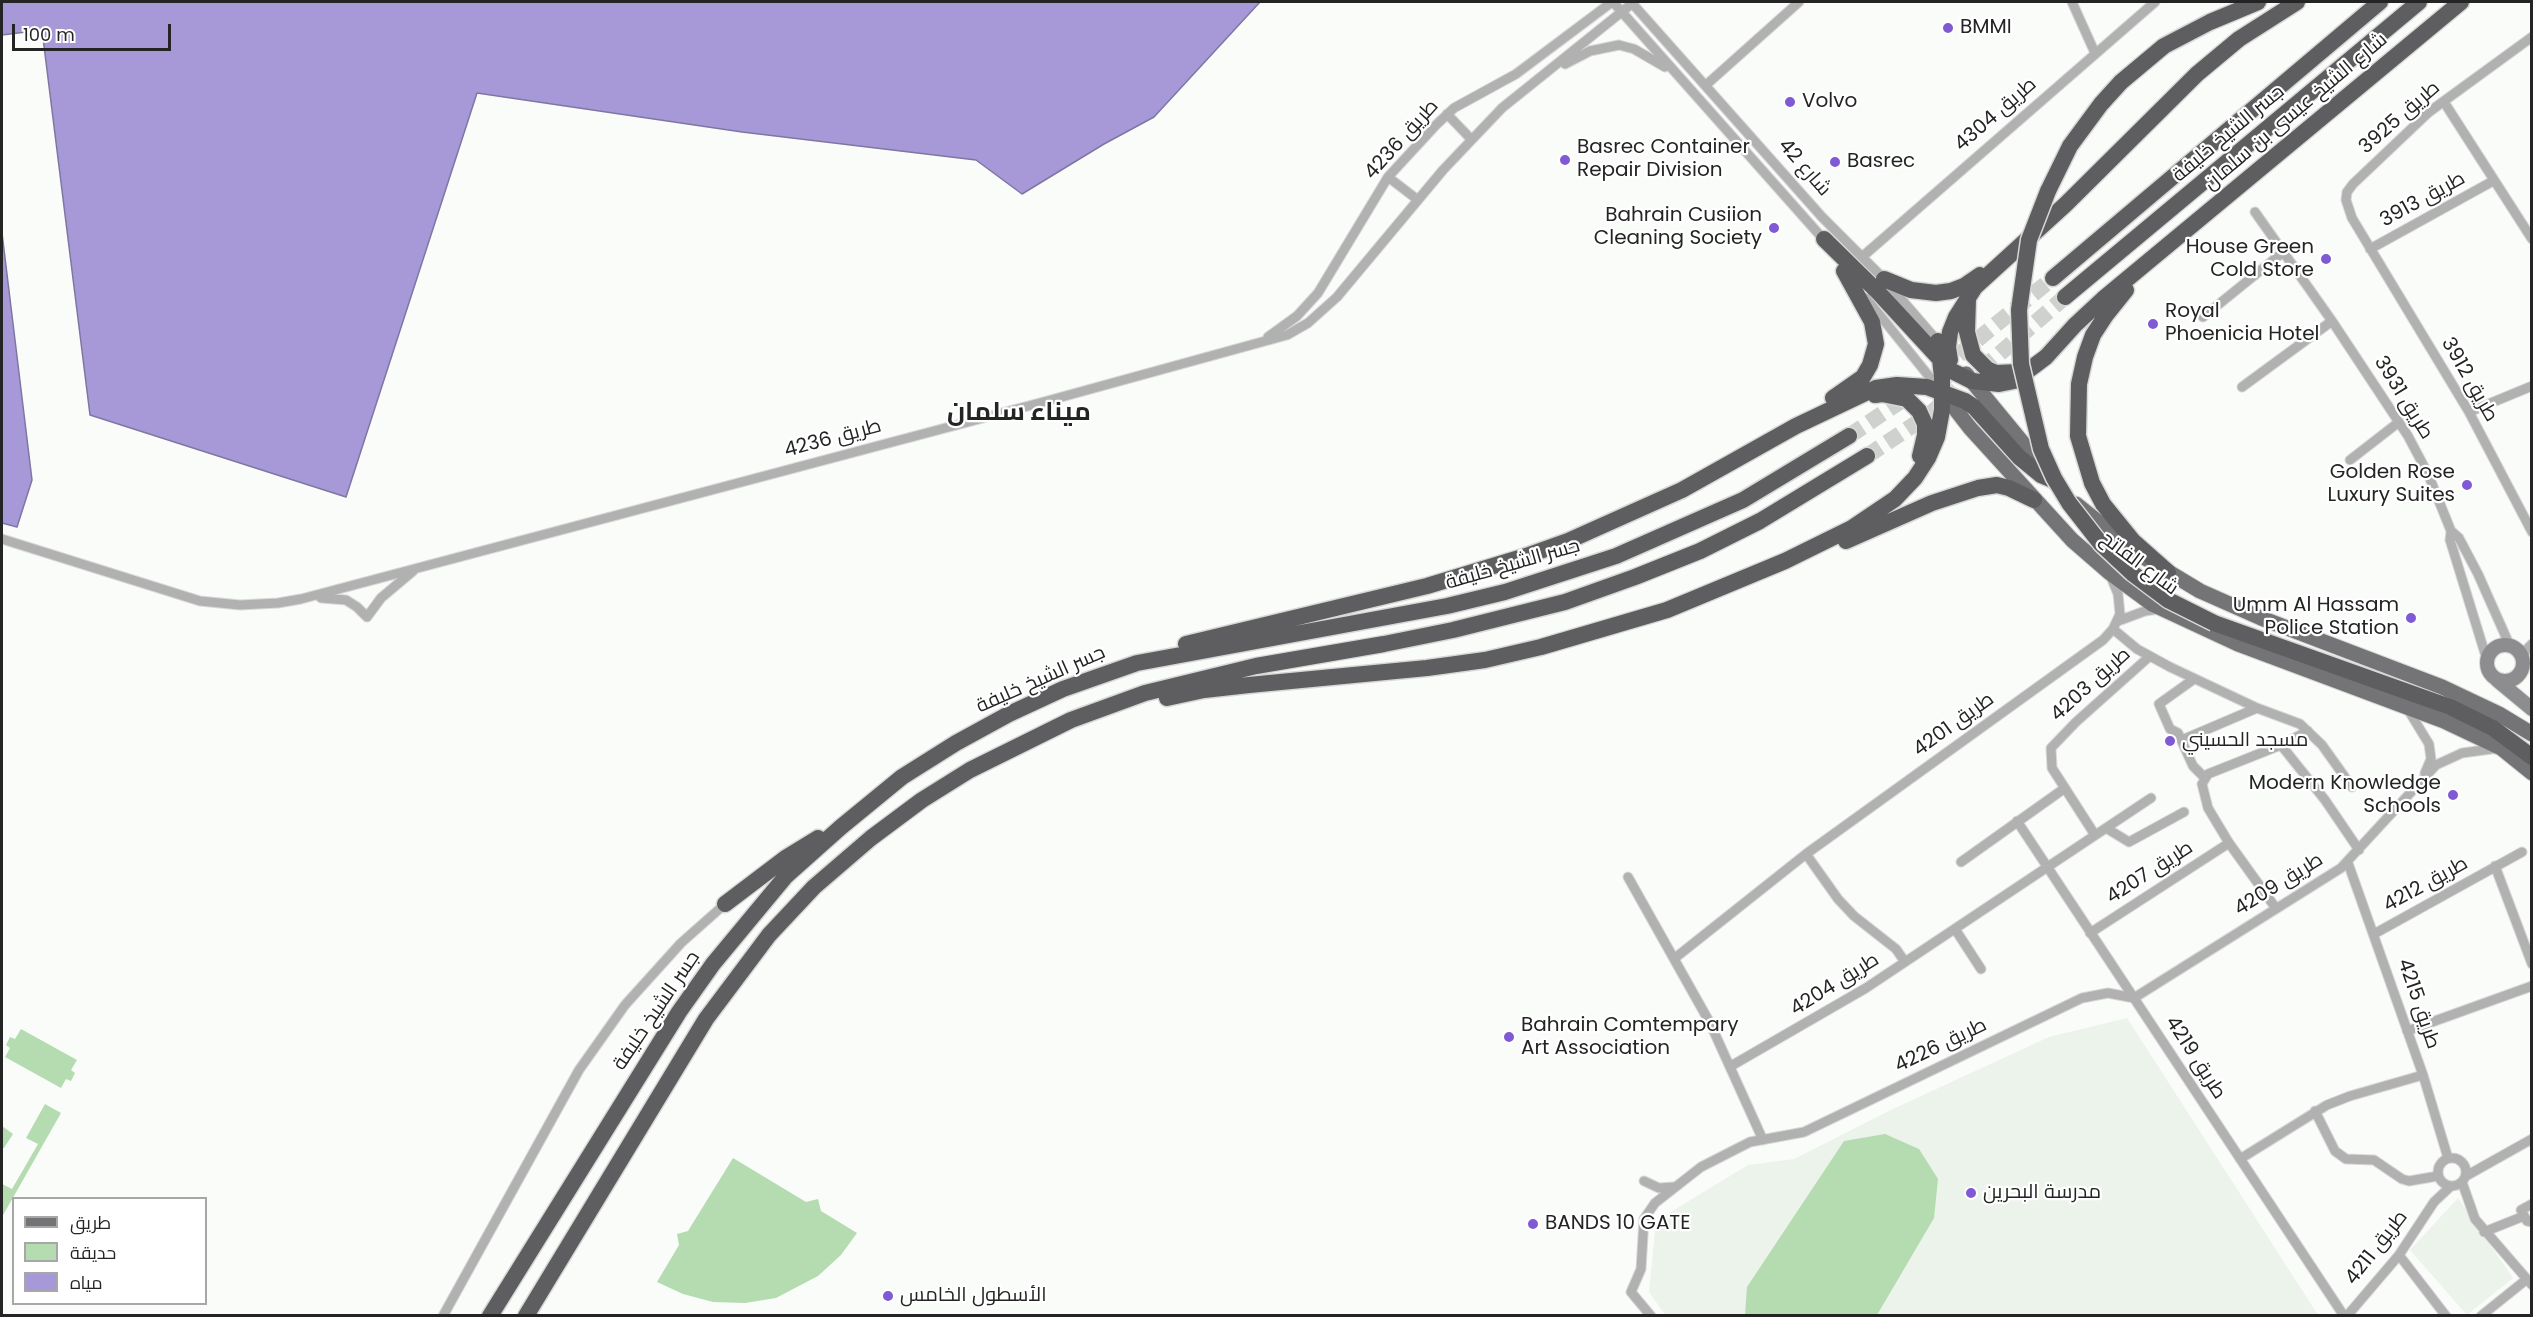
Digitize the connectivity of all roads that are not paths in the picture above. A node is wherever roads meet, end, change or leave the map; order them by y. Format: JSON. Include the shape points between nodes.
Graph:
{"nodes":[{"id":1,"x":1613,"y":2,"type":"edge"},
{"id":2,"x":1633,"y":2,"type":"edge"},
{"id":3,"x":1799,"y":2,"type":"edge"},
{"id":4,"x":2072,"y":2,"type":"edge"},
{"id":5,"x":2155,"y":2,"type":"edge"},
{"id":6,"x":2258,"y":2,"type":"edge"},
{"id":7,"x":2297,"y":2,"type":"edge"},
{"id":8,"x":2380,"y":2,"type":"edge"},
{"id":9,"x":2419,"y":2,"type":"edge"},
{"id":10,"x":2461,"y":2,"type":"edge"},
{"id":11,"x":1622,"y":12,"type":"junction"},
{"id":12,"x":2532,"y":37,"type":"edge"},
{"id":13,"x":2095,"y":53,"type":"junction"},
{"id":14,"x":1547,"y":73,"type":"junction"},
{"id":15,"x":1677,"y":75,"type":"junction"},
{"id":16,"x":1706,"y":85,"type":"junction"},
{"id":17,"x":2444,"y":102,"type":"junction"},
{"id":18,"x":1447,"y":114,"type":"junction"},
{"id":19,"x":1470,"y":139,"type":"junction"},
{"id":20,"x":1782,"y":170,"type":"junction"},
{"id":21,"x":1388,"y":177,"type":"junction"},
{"id":22,"x":1771,"y":180,"type":"junction"},
{"id":23,"x":2493,"y":181,"type":"junction"},
{"id":24,"x":1418,"y":201,"type":"junction"},
{"id":25,"x":2254,"y":213,"type":"dead end"},
{"id":26,"x":1824,"y":239,"type":"junction"},
{"id":27,"x":2532,"y":239,"type":"edge"},
{"id":28,"x":2370,"y":249,"type":"junction"},
{"id":29,"x":2283,"y":253,"type":"junction"},
{"id":30,"x":2158,"y":254,"type":"junction"},
{"id":31,"x":1862,"y":257,"type":"junction"},
{"id":32,"x":2006,"y":258,"type":"junction"},
{"id":33,"x":1844,"y":271,"type":"junction"},
{"id":34,"x":2053,"y":278,"type":"tunnel mouth"},
{"id":35,"x":1884,"y":279,"type":"junction"},
{"id":36,"x":2065,"y":297,"type":"tunnel mouth"},
{"id":37,"x":1968,"y":298,"type":"junction"},
{"id":38,"x":2203,"y":317,"type":"dead end"},
{"id":39,"x":2332,"y":321,"type":"junction"},
{"id":40,"x":1938,"y":341,"type":"joint"},
{"id":41,"x":1258,"y":344,"type":"junction"},
{"id":42,"x":1916,"y":359,"type":"joint"},
{"id":43,"x":1948,"y":363,"type":"junction"},
{"id":44,"x":2032,"y":370,"type":"junction"},
{"id":45,"x":1972,"y":381,"type":"junction"},
{"id":46,"x":2532,"y":386,"type":"edge"},
{"id":47,"x":2242,"y":387,"type":"dead end"},
{"id":48,"x":1942,"y":392,"type":"junction"},
{"id":49,"x":1958,"y":398,"type":"junction"},
{"id":50,"x":1851,"y":399,"type":"junction"},
{"id":51,"x":2469,"y":412,"type":"junction"},
{"id":52,"x":1961,"y":416,"type":"junction"},
{"id":53,"x":2399,"y":422,"type":"junction"},
{"id":54,"x":1796,"y":426,"type":"junction"},
{"id":55,"x":1849,"y":436,"type":"tunnel mouth"},
{"id":56,"x":1867,"y":456,"type":"tunnel mouth"},
{"id":57,"x":2350,"y":460,"type":"dead end"},
{"id":58,"x":1915,"y":478,"type":"junction"},
{"id":59,"x":2053,"y":480,"type":"junction"},
{"id":60,"x":2034,"y":500,"type":"junction"},
{"id":61,"x":2451,"y":531,"type":"junction"},
{"id":62,"x":2532,"y":532,"type":"edge"},
{"id":63,"x":2,"y":539,"type":"edge"},
{"id":64,"x":1785,"y":561,"type":"junction"},
{"id":65,"x":417,"y":568,"type":"junction"},
{"id":66,"x":2168,"y":572,"type":"junction"},
{"id":67,"x":2110,"y":573,"type":"junction"},
{"id":68,"x":2478,"y":574,"type":"junction"},
{"id":69,"x":2463,"y":578,"type":"junction"},
{"id":70,"x":301,"y":599,"type":"junction"},
{"id":71,"x":2160,"y":609,"type":"junction"},
{"id":72,"x":2116,"y":625,"type":"junction"},
{"id":73,"x":2532,"y":644,"type":"edge"},
{"id":74,"x":2510,"y":646,"type":"junction"},
{"id":75,"x":2150,"y":656,"type":"junction"},
{"id":76,"x":2487,"y":660,"type":"junction"},
{"id":77,"x":1137,"y":663,"type":"junction"},
{"id":78,"x":2522,"y":664,"type":"junction"},
{"id":79,"x":2194,"y":679,"type":"junction"},
{"id":80,"x":2497,"y":680,"type":"junction"},
{"id":81,"x":2532,"y":680,"type":"edge"},
{"id":82,"x":1107,"y":705,"type":"junction"},
{"id":83,"x":2407,"y":707,"type":"junction"},
{"id":84,"x":2257,"y":708,"type":"junction"},
{"id":85,"x":2532,"y":709,"type":"edge"},
{"id":86,"x":2308,"y":731,"type":"junction"},
{"id":87,"x":2532,"y":734,"type":"edge"},
{"id":88,"x":2182,"y":740,"type":"junction"},
{"id":89,"x":2281,"y":745,"type":"junction"},
{"id":90,"x":2500,"y":748,"type":"junction"},
{"id":91,"x":2532,"y":757,"type":"edge"},
{"id":92,"x":2532,"y":773,"type":"edge"},
{"id":93,"x":2205,"y":778,"type":"junction"},
{"id":94,"x":2422,"y":778,"type":"junction"},
{"id":95,"x":2065,"y":788,"type":"junction"},
{"id":96,"x":2352,"y":788,"type":"dead end"},
{"id":97,"x":2151,"y":798,"type":"dead end"},
{"id":98,"x":2184,"y":812,"type":"dead end"},
{"id":99,"x":2017,"y":820,"type":"junction"},
{"id":100,"x":841,"y":827,"type":"junction"},
{"id":101,"x":2106,"y":828,"type":"junction"},
{"id":102,"x":2095,"y":835,"type":"junction"},
{"id":103,"x":2229,"y":843,"type":"junction"},
{"id":104,"x":2360,"y":850,"type":"junction"},
{"id":105,"x":2522,"y":852,"type":"dead end"},
{"id":106,"x":1806,"y":854,"type":"junction"},
{"id":107,"x":1961,"y":862,"type":"dead end"},
{"id":108,"x":2348,"y":863,"type":"junction"},
{"id":109,"x":2046,"y":866,"type":"junction"},
{"id":110,"x":2495,"y":866,"type":"junction"},
{"id":111,"x":1628,"y":877,"type":"dead end"},
{"id":112,"x":725,"y":904,"type":"joint"},
{"id":113,"x":2275,"y":908,"type":"junction"},
{"id":114,"x":1955,"y":929,"type":"junction"},
{"id":115,"x":2090,"y":933,"type":"junction"},
{"id":116,"x":2374,"y":934,"type":"junction"},
{"id":117,"x":1675,"y":958,"type":"junction"},
{"id":118,"x":1905,"y":962,"type":"junction"},
{"id":119,"x":2532,"y":964,"type":"edge"},
{"id":120,"x":1981,"y":969,"type":"dead end"},
{"id":121,"x":2532,"y":986,"type":"edge"},
{"id":122,"x":2134,"y":998,"type":"junction"},
{"id":123,"x":2407,"y":1031,"type":"junction"},
{"id":124,"x":1731,"y":1066,"type":"junction"},
{"id":125,"x":2423,"y":1075,"type":"junction"},
{"id":126,"x":2315,"y":1111,"type":"junction"},
{"id":127,"x":2532,"y":1139,"type":"edge"},
{"id":128,"x":1763,"y":1140,"type":"junction"},
{"id":129,"x":2448,"y":1158,"type":"junction"},
{"id":130,"x":2240,"y":1159,"type":"junction"},
{"id":131,"x":2493,"y":1159,"type":"junction"},
{"id":132,"x":2462,"y":1161,"type":"junction"},
{"id":133,"x":2438,"y":1177,"type":"junction"},
{"id":134,"x":2464,"y":1179,"type":"junction"},
{"id":135,"x":1644,"y":1182,"type":"dead end"},
{"id":136,"x":1678,"y":1185,"type":"junction"},
{"id":137,"x":2451,"y":1186,"type":"junction"},
{"id":138,"x":2434,"y":1202,"type":"junction"},
{"id":139,"x":2532,"y":1203,"type":"edge"},
{"id":140,"x":2528,"y":1219,"type":"edge"},
{"id":141,"x":2484,"y":1232,"type":"junction"},
{"id":142,"x":2399,"y":1255,"type":"junction"},
{"id":143,"x":2529,"y":1282,"type":"edge"},
{"id":144,"x":443,"y":1316,"type":"edge"},
{"id":145,"x":490,"y":1316,"type":"edge"},
{"id":146,"x":526,"y":1316,"type":"edge"},
{"id":147,"x":1651,"y":1316,"type":"edge"},
{"id":148,"x":2346,"y":1316,"type":"edge"},
{"id":149,"x":2446,"y":1316,"type":"edge"},
{"id":150,"x":2481,"y":1316,"type":"edge"}],
"edges":[{"from":1,"to":11,"type":"street","name":"شارع 42"},
{"from":1,"to":18,"type":"street","name":"طريق 4236","via":[[1516,74]]},
{"from":2,"to":11,"type":"street","name":"شارع 42"},
{"from":2,"to":16,"type":"street","name":"شارع 42"},
{"from":3,"to":16,"type":"street"},
{"from":4,"to":13,"type":"street"},
{"from":5,"to":13,"type":"street","name":"طريق 4304"},
{"from":6,"to":91,"type":"highway","bridge":true,"via":[[2164,46],[2121,82],[2070,146],[2048,191],[2029,240],[2019,310],[2021,364],[2041,449],[2069,503],[2101,544],[2162,596],[2214,623],[2450,708],[2493,728]]},
{"from":7,"to":32,"type":"highway","via":[[2240,39],[2197,74]]},
{"from":8,"to":34,"type":"highway","name":"جسر الشيخ خليفة"},
{"from":9,"to":36,"type":"highway","name":"جسر الشيخ خليفة"},
{"from":10,"to":30,"type":"highway","name":"شارع الشيخ عيسى بن سلمان"},
{"from":11,"to":14,"type":"street","name":"طريق 4236"},
{"from":11,"to":15,"type":"street","name":"شارع 42"},
{"from":12,"to":17,"type":"street","name":"طريق 3925"},
{"from":13,"to":31,"type":"street","name":"طريق 4304"},
{"from":14,"to":15,"type":"street","via":[[1590,51],[1619,45],[1647,56]]},
{"from":14,"to":19,"type":"street","name":"طريق 4236"},
{"from":15,"to":22,"type":"street","name":"شارع 42"},
{"from":16,"to":20,"type":"street","name":"شارع 42"},
{"from":17,"to":23,"type":"street","name":"طريق 3913"},
{"from":17,"to":28,"type":"street","name":"طريق 3925","via":[[2347,192],[2348,208]]},
{"from":18,"to":19,"type":"street"},
{"from":18,"to":21,"type":"street","name":"طريق 4236"},
{"from":19,"to":24,"type":"street","name":"طريق 4236"},
{"from":20,"to":22,"type":"street"},
{"from":20,"to":31,"type":"street","name":"شارع 42"},
{"from":21,"to":24,"type":"street"},
{"from":21,"to":41,"type":"street","name":"طريق 4236","via":[[1318,293],[1297,316]]},
{"from":22,"to":26,"type":"street","name":"شارع 42"},
{"from":23,"to":27,"type":"street","name":"طريق 3913"},
{"from":23,"to":28,"type":"street","name":"طريق 3913"},
{"from":24,"to":41,"type":"street","name":"طريق 4236","via":[[1322,311],[1299,329]]},
{"from":25,"to":29,"type":"street","name":"طريق 3931"},
{"from":26,"to":33,"type":"street","name":"شارع 42"},
{"from":26,"to":43,"type":"highway"},
{"from":28,"to":51,"type":"street","name":"طريق 3912"},
{"from":29,"to":38,"type":"street"},
{"from":29,"to":39,"type":"street","name":"طريق 3931"},
{"from":30,"to":44,"type":"highway","via":[[2074,325]]},
{"from":30,"to":66,"type":"highway","via":[[2093,335],[2079,384],[2078,436],[2092,483],[2103,504],[2133,541]]},
{"from":31,"to":35,"type":"street","name":"شارع 42"},
{"from":32,"to":35,"type":"highway","via":[[1951,291],[1923,293]]},
{"from":32,"to":37,"type":"highway"},
{"from":33,"to":42,"type":"street","name":"شارع 42"},
{"from":33,"to":54,"type":"highway","via":[[1872,322],[1875,353],[1863,377]]},
{"from":35,"to":40,"type":"street","name":"شارع 42"},
{"from":37,"to":43,"type":"highway","via":[[1950,332]]},
{"from":37,"to":44,"type":"highway","via":[[1968,339],[1978,363],[1996,373]]},
{"from":39,"to":47,"type":"street"},
{"from":39,"to":53,"type":"street","name":"طريق 3931"},
{"from":40,"to":43,"type":"highway"},
{"from":41,"to":65,"type":"street","name":"طريق 4236"},
{"from":42,"to":48,"type":"street","name":"شارع الفاتح"},
{"from":43,"to":45,"type":"highway"},
{"from":43,"to":48,"type":"highway"},
{"from":43,"to":49,"type":"highway"},
{"from":44,"to":45,"type":"highway","via":[[2014,381],[1999,384]]},
{"from":45,"to":59,"type":"main road","name":"شارع الفاتح"},
{"from":46,"to":51,"type":"street"},
{"from":48,"to":49,"type":"highway"},
{"from":48,"to":50,"type":"highway","via":[[1897,385],[1876,388]]},
{"from":48,"to":52,"type":"main road","name":"شارع الفاتح"},
{"from":48,"to":58,"type":"highway","via":[[1937,437]]},
{"from":49,"to":52,"type":"highway"},
{"from":49,"to":59,"type":"highway","via":[[1974,407],[2031,468]]},
{"from":50,"to":54,"type":"highway"},
{"from":50,"to":58,"type":"highway","via":[[1882,394],[1914,404],[1922,417],[1925,435]]},
{"from":51,"to":62,"type":"street","name":"طريق 3912"},
{"from":52,"to":60,"type":"main road","name":"شارع الفاتح"},
{"from":53,"to":57,"type":"street"},
{"from":53,"to":61,"type":"street","name":"طريق 3931","via":[[2419,456]]},
{"from":54,"to":77,"type":"highway","via":[[1682,490],[1619,520],[1526,556],[1427,585],[1189,643]]},
{"from":55,"to":77,"type":"highway","name":"جسر الشيخ خليفة","via":[[1743,500],[1616,556],[1557,577],[1392,618]]},
{"from":56,"to":82,"type":"highway","via":[[1760,521],[1700,551],[1565,602],[1407,640],[1209,676]]},
{"from":58,"to":64,"type":"highway","via":[[1895,499],[1852,528]]},
{"from":59,"to":66,"type":"main road","name":"شارع الفاتح","via":[[2086,514]]},
{"from":60,"to":64,"type":"highway","via":[[1997,485],[1978,488],[1940,500],[1822,551]]},
{"from":60,"to":67,"type":"main road","name":"شارع الفاتح"},
{"from":61,"to":68,"type":"street","name":"طريق 3931","via":[[2459,538]]},
{"from":61,"to":69,"type":"street","name":"طريق 3931","via":[[2450,540]]},
{"from":63,"to":70,"type":"street","via":[[210,603],[256,606]]},
{"from":64,"to":82,"type":"highway","via":[[1666,610],[1507,655],[1384,673],[1204,690],[1136,706]]},
{"from":65,"to":70,"type":"street","name":"طريق 4236"},
{"from":65,"to":70,"type":"street","name":"طريق 4236","via":[[381,598],[366,617],[346,600]]},
{"from":66,"to":87,"type":"main road","name":"شارع الفاتح","via":[[2261,618],[2442,687]]},
{"from":67,"to":71,"type":"main road","name":"شارع الفاتح"},
{"from":67,"to":72,"type":"street","via":[[2120,603]]},
{"from":68,"to":69,"type":"street"},
{"from":68,"to":74,"type":"street","name":"طريق 3931"},
{"from":69,"to":76,"type":"street","name":"طريق 3931"},
{"from":71,"to":72,"type":"street","name":"طريق 4201","via":[[2145,611]]},
{"from":71,"to":83,"type":"main road","name":"شارع الفاتح","via":[[2238,644]]},
{"from":72,"to":75,"type":"street","via":[[2137,649]]},
{"from":72,"to":106,"type":"street","name":"طريق 4201","via":[[2072,663]]},
{"from":73,"to":78,"type":"street"},
{"from":74,"to":76,"type":"street","via":[[2498,647]]},
{"from":74,"to":78,"type":"street","via":[[2519,654]]},
{"from":75,"to":79,"type":"street"},
{"from":75,"to":95,"type":"street","name":"طريق 4203","via":[[2055,741],[2050,762]]},
{"from":76,"to":80,"type":"street","via":[[2488,671]]},
{"from":77,"to":100,"type":"highway","name":"جسر الشيخ خليفة","via":[[1062,689],[956,743],[902,777]]},
{"from":78,"to":80,"type":"street","via":[[2512,679]]},
{"from":78,"to":81,"type":"street"},
{"from":79,"to":84,"type":"street"},
{"from":79,"to":88,"type":"street","via":[[2158,704],[2170,729]]},
{"from":80,"to":85,"type":"street"},
{"from":82,"to":146,"type":"highway","via":[[970,770],[871,838],[814,887],[769,935],[706,1019]]},
{"from":83,"to":90,"type":"main road","name":"شارع الفاتح"},
{"from":83,"to":94,"type":"street","name":"طريق 4209","via":[[2426,735],[2431,751]]},
{"from":84,"to":86,"type":"street","via":[[2291,720]]},
{"from":84,"to":88,"type":"street"},
{"from":86,"to":89,"type":"street"},
{"from":86,"to":96,"type":"street"},
{"from":88,"to":93,"type":"street","via":[[2193,766]]},
{"from":89,"to":93,"type":"street"},
{"from":89,"to":104,"type":"street"},
{"from":90,"to":92,"type":"main road","name":"شارع الفاتح"},
{"from":90,"to":94,"type":"street","name":"طريق 4209","via":[[2453,755]]},
{"from":93,"to":103,"type":"street","via":[[2205,802]]},
{"from":94,"to":104,"type":"street","name":"طريق 4209"},
{"from":95,"to":99,"type":"street"},
{"from":95,"to":102,"type":"street","name":"طريق 4203"},
{"from":97,"to":101,"type":"street","name":"طريق 4204"},
{"from":98,"to":101,"type":"street","via":[[2128,842]]},
{"from":99,"to":107,"type":"street"},
{"from":99,"to":109,"type":"street","name":"طريق 4219"},
{"from":100,"to":112,"type":"highway","via":[[811,841]]},
{"from":100,"to":145,"type":"highway","name":"جسر الشيخ خليفة","via":[[786,876],[713,964]]},
{"from":101,"to":102,"type":"street","name":"طريق 4204"},
{"from":102,"to":109,"type":"street","name":"طريق 4204"},
{"from":103,"to":113,"type":"street"},
{"from":103,"to":115,"type":"street","name":"طريق 4207"},
{"from":104,"to":108,"type":"street","name":"طريق 4209"},
{"from":105,"to":110,"type":"street","name":"طريق 4212"},
{"from":106,"to":117,"type":"street"},
{"from":106,"to":118,"type":"street","via":[[1838,899],[1896,949]]},
{"from":108,"to":113,"type":"street","name":"طريق 4209"},
{"from":108,"to":116,"type":"street","name":"طريق 4215"},
{"from":109,"to":114,"type":"street","name":"طريق 4204"},
{"from":109,"to":115,"type":"street","name":"طريق 4219"},
{"from":110,"to":116,"type":"street","name":"طريق 4212"},
{"from":110,"to":119,"type":"street","name":"طريق 4212"},
{"from":111,"to":117,"type":"street"},
{"from":112,"to":144,"type":"street","via":[[681,943],[625,1005],[579,1070]]},
{"from":113,"to":122,"type":"street","name":"طريق 4209"},
{"from":114,"to":118,"type":"street","name":"طريق 4204"},
{"from":114,"to":120,"type":"street"},
{"from":115,"to":122,"type":"street","name":"طريق 4219"},
{"from":116,"to":123,"type":"street","name":"طريق 4215"},
{"from":117,"to":124,"type":"street"},
{"from":118,"to":124,"type":"street","name":"طريق 4204","via":[[1820,1017]]},
{"from":121,"to":123,"type":"street"},
{"from":122,"to":128,"type":"street","name":"طريق 4226","via":[[2108,993],[2082,998],[1804,1132]]},
{"from":122,"to":130,"type":"street","name":"طريق 4219"},
{"from":123,"to":125,"type":"street","name":"طريق 4215"},
{"from":124,"to":128,"type":"street"},
{"from":125,"to":126,"type":"street","via":[[2350,1096]]},
{"from":125,"to":129,"type":"street","name":"طريق 4215"},
{"from":126,"to":130,"type":"street"},
{"from":126,"to":133,"type":"street","via":[[2335,1151],[2346,1159],[2374,1160],[2409,1181]]},
{"from":127,"to":131,"type":"street"},
{"from":128,"to":136,"type":"street","name":"طريق 4226","via":[[1714,1159]]},
{"from":129,"to":132,"type":"street"},
{"from":129,"to":133,"type":"street","via":[[2438,1167]]},
{"from":130,"to":148,"type":"street","name":"طريق 4219"},
{"from":131,"to":132,"type":"street"},
{"from":131,"to":134,"type":"street"},
{"from":132,"to":134,"type":"street","via":[[2466,1168]]},
{"from":133,"to":137,"type":"street"},
{"from":133,"to":138,"type":"street","name":"طريق 4211"},
{"from":134,"to":137,"type":"street"},
{"from":134,"to":141,"type":"street","via":[[2469,1209]]},
{"from":135,"to":136,"type":"street","via":[[1659,1188]]},
{"from":136,"to":147,"type":"street","name":"طريق 4226","via":[[1655,1203],[1644,1219],[1641,1269],[1631,1292]]},
{"from":137,"to":138,"type":"street","name":"طريق 4211"},
{"from":138,"to":142,"type":"street","name":"طريق 4211"},
{"from":139,"to":140,"type":"street","via":[[2522,1209]]},
{"from":140,"to":141,"type":"street"},
{"from":141,"to":143,"type":"street"},
{"from":142,"to":148,"type":"street","name":"طريق 4211"},
{"from":142,"to":149,"type":"street"},
{"from":143,"to":150,"type":"street"}]}
